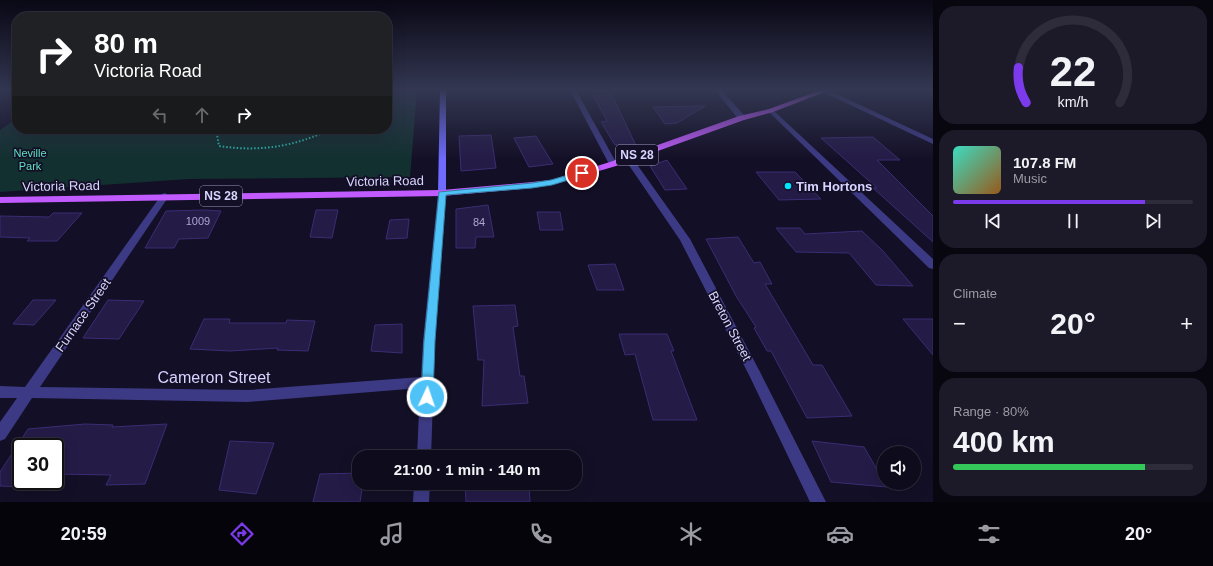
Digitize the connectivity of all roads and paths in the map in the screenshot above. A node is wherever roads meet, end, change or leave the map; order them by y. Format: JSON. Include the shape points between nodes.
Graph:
{"nodes":[{"id":1,"x":443,"y":113,"type":"edge"},
{"id":2,"x":586,"y":113,"type":"edge"},
{"id":3,"x":738,"y":113,"type":"edge"},
{"id":4,"x":761,"y":113,"type":"edge"},
{"id":5,"x":774,"y":113,"type":"edge"},
{"id":6,"x":874,"y":113,"type":"edge"},
{"id":7,"x":742,"y":118,"type":"junction"},
{"id":8,"x":217,"y":134,"type":"edge"},
{"id":9,"x":319,"y":134,"type":"edge"},
{"id":10,"x":933,"y":142,"type":"edge"},
{"id":11,"x":628,"y":158,"type":"junction"},
{"id":12,"x":613,"y":164,"type":"junction"},
{"id":13,"x":442,"y":193,"type":"junction"},
{"id":14,"x":165,"y":196,"type":"junction"},
{"id":15,"x":0,"y":200,"type":"edge"},
{"id":16,"x":933,"y":265,"type":"edge"},
{"id":17,"x":428,"y":382,"type":"junction"},
{"id":18,"x":30,"y":391,"type":"junction"},
{"id":19,"x":0,"y":392,"type":"edge"},
{"id":20,"x":0,"y":434,"type":"edge"},
{"id":21,"x":424,"y":450,"type":"edge"},
{"id":22,"x":422,"y":490,"type":"edge"},
{"id":23,"x":421,"y":502,"type":"edge"},
{"id":24,"x":818,"y":502,"type":"edge"}],
"edges":[{"from":1,"to":13,"type":"street"},
{"from":2,"to":12,"type":"street"},
{"from":3,"to":7,"type":"street"},
{"from":4,"to":7,"type":"main road","name":"Victoria Road","number":"NS 28"},
{"from":5,"to":16,"type":"street"},
{"from":6,"to":10,"type":"street"},
{"from":7,"to":11,"type":"main road","name":"Victoria Road","number":"NS 28"},
{"from":8,"to":9,"type":"path","via":[[219,146],[236,150],[264,150],[294,145]]},
{"from":11,"to":12,"type":"main road","name":"Victoria Road","number":"NS 28"},
{"from":11,"to":24,"type":"street","name":"Breton Street","via":[[684,239]]},
{"from":12,"to":13,"type":"main road","name":"Victoria Road","number":"NS 28","via":[[552,182]]},
{"from":13,"to":14,"type":"main road","name":"Victoria Road","number":"NS 28"},
{"from":13,"to":17,"type":"street","via":[[429,341]]},
{"from":14,"to":15,"type":"main road","name":"Victoria Road","number":"NS 28"},
{"from":14,"to":18,"type":"street","name":"Furnace Street"},
{"from":17,"to":18,"type":"street","name":"Cameron Street","via":[[248,396]]},
{"from":17,"to":21,"type":"street"},
{"from":18,"to":19,"type":"street","name":"Cameron Street"},
{"from":18,"to":20,"type":"street","name":"Furnace Street"},
{"from":22,"to":23,"type":"street"}]}
